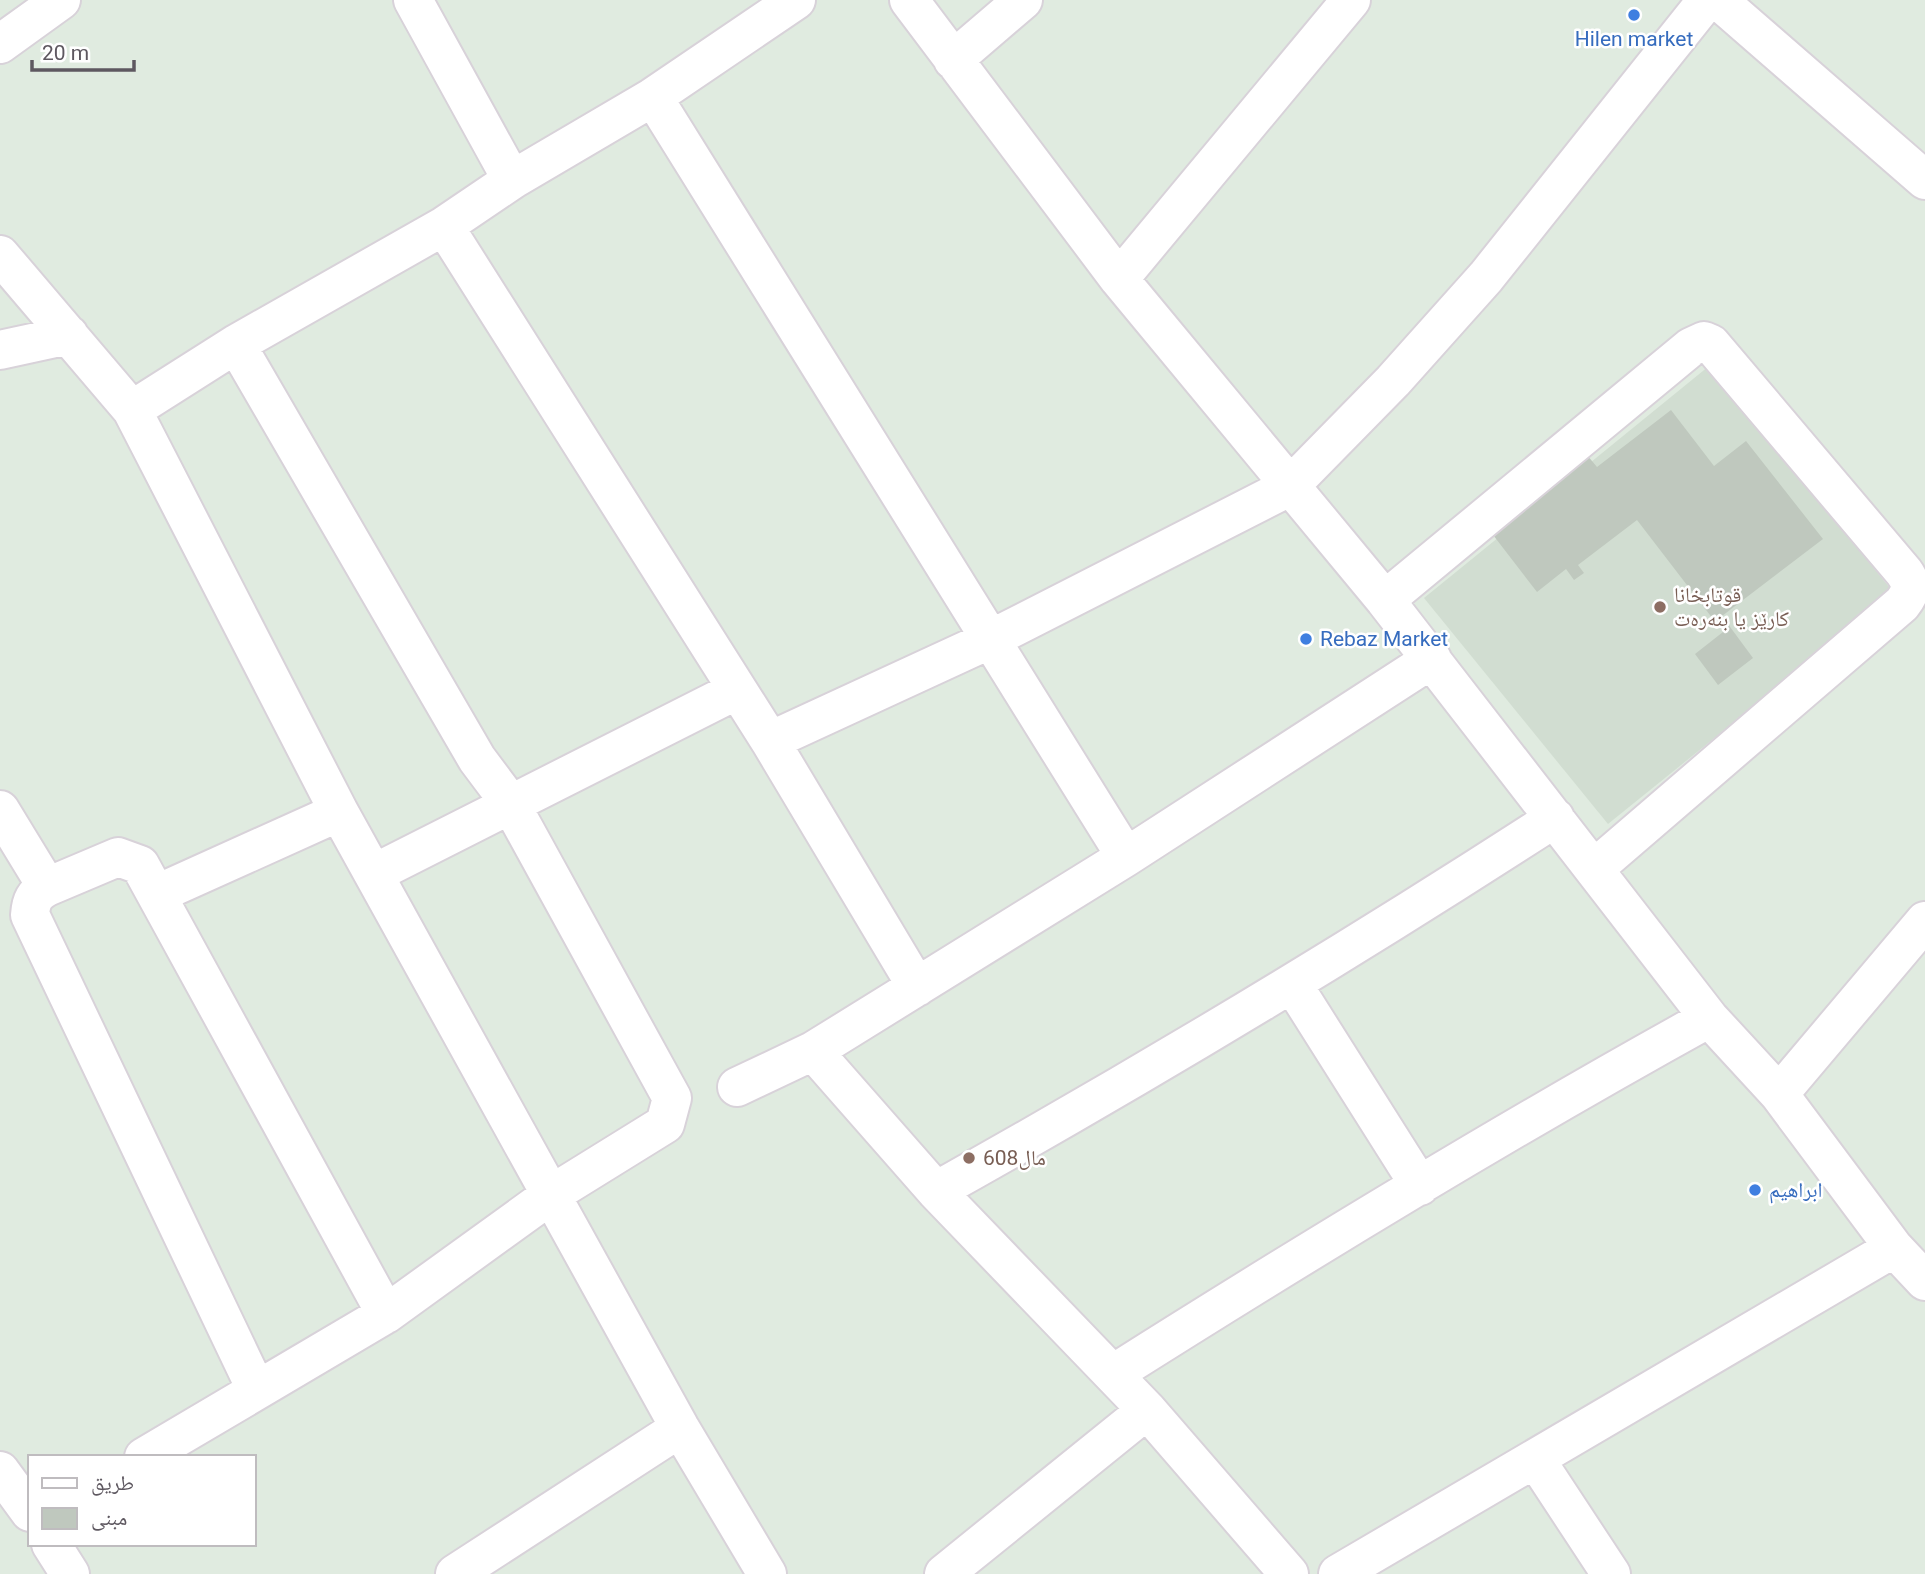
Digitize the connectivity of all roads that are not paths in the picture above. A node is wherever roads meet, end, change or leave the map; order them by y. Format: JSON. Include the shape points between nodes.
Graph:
{"nodes":[{"id":1,"x":61,"y":0,"type":"edge"},
{"id":2,"x":413,"y":0,"type":"edge"},
{"id":3,"x":796,"y":0,"type":"edge"},
{"id":4,"x":909,"y":0,"type":"edge"},
{"id":5,"x":1023,"y":0,"type":"edge"},
{"id":6,"x":1351,"y":0,"type":"edge"},
{"id":7,"x":1707,"y":0,"type":"edge"},
{"id":8,"x":1718,"y":0,"type":"edge"},
{"id":9,"x":0,"y":44,"type":"edge"},
{"id":10,"x":953,"y":60,"type":"junction"},
{"id":11,"x":653,"y":97,"type":"junction"},
{"id":12,"x":512,"y":180,"type":"junction"},
{"id":13,"x":1925,"y":180,"type":"edge"},
{"id":14,"x":444,"y":226,"type":"junction"},
{"id":15,"x":0,"y":255,"type":"edge"},
{"id":16,"x":1119,"y":279,"type":"junction"},
{"id":17,"x":69,"y":335,"type":"junction"},
{"id":18,"x":236,"y":344,"type":"junction"},
{"id":19,"x":0,"y":350,"type":"edge"},
{"id":20,"x":132,"y":410,"type":"junction"},
{"id":21,"x":1289,"y":487,"type":"junction"},
{"id":22,"x":1385,"y":600,"type":"junction"},
{"id":23,"x":989,"y":639,"type":"junction"},
{"id":24,"x":1432,"y":659,"type":"junction"},
{"id":25,"x":737,"y":690,"type":"junction"},
{"id":26,"x":770,"y":741,"type":"junction"},
{"id":27,"x":510,"y":803,"type":"junction"},
{"id":28,"x":0,"y":810,"type":"edge"},
{"id":29,"x":339,"y":812,"type":"junction"},
{"id":30,"x":1555,"y":818,"type":"junction"},
{"id":31,"x":1126,"y":857,"type":"junction"},
{"id":32,"x":1595,"y":868,"type":"junction"},
{"id":33,"x":375,"y":873,"type":"junction"},
{"id":34,"x":47,"y":887,"type":"junction"},
{"id":35,"x":157,"y":894,"type":"junction"},
{"id":36,"x":1925,"y":921,"type":"edge"},
{"id":37,"x":1293,"y":985,"type":"junction"},
{"id":38,"x":917,"y":986,"type":"junction"},
{"id":39,"x":1709,"y":1018,"type":"junction"},
{"id":40,"x":813,"y":1051,"type":"junction"},
{"id":41,"x":737,"y":1087,"type":"dead end"},
{"id":42,"x":1779,"y":1094,"type":"junction"},
{"id":43,"x":1420,"y":1186,"type":"junction"},
{"id":44,"x":936,"y":1191,"type":"junction"},
{"id":45,"x":552,"y":1194,"type":"junction"},
{"id":46,"x":1894,"y":1248,"type":"junction"},
{"id":47,"x":1925,"y":1281,"type":"edge"},
{"id":48,"x":386,"y":1314,"type":"junction"},
{"id":49,"x":1113,"y":1374,"type":"junction"},
{"id":50,"x":256,"y":1389,"type":"junction"},
{"id":51,"x":1147,"y":1410,"type":"junction"},
{"id":52,"x":680,"y":1428,"type":"junction"},
{"id":53,"x":147,"y":1455,"type":"edge"},
{"id":54,"x":1536,"y":1461,"type":"junction"},
{"id":55,"x":0,"y":1471,"type":"edge"},
{"id":56,"x":28,"y":1509,"type":"edge"},
{"id":57,"x":52,"y":1546,"type":"edge"},
{"id":58,"x":70,"y":1574,"type":"edge"},
{"id":59,"x":455,"y":1574,"type":"edge"},
{"id":60,"x":767,"y":1574,"type":"edge"},
{"id":61,"x":943,"y":1574,"type":"edge"},
{"id":62,"x":1289,"y":1574,"type":"edge"},
{"id":63,"x":1338,"y":1574,"type":"edge"},
{"id":64,"x":1611,"y":1574,"type":"edge"}],
"edges":[{"from":1,"to":9,"type":"street"},
{"from":2,"to":12,"type":"street"},
{"from":3,"to":11,"type":"street"},
{"from":4,"to":10,"type":"street"},
{"from":5,"to":10,"type":"street"},
{"from":6,"to":16,"type":"street"},
{"from":7,"to":21,"type":"street","via":[[1486,277]]},
{"from":8,"to":13,"type":"street"},
{"from":10,"to":16,"type":"street"},
{"from":11,"to":12,"type":"street"},
{"from":11,"to":23,"type":"street"},
{"from":12,"to":14,"type":"street"},
{"from":14,"to":18,"type":"street"},
{"from":14,"to":25,"type":"street"},
{"from":15,"to":17,"type":"street"},
{"from":16,"to":21,"type":"street"},
{"from":17,"to":19,"type":"street"},
{"from":17,"to":20,"type":"street"},
{"from":18,"to":20,"type":"street"},
{"from":18,"to":27,"type":"street","via":[[477,759]]},
{"from":20,"to":29,"type":"street"},
{"from":21,"to":22,"type":"street"},
{"from":21,"to":23,"type":"street"},
{"from":22,"to":24,"type":"street"},
{"from":22,"to":32,"type":"street","via":[[1691,347],[1704,341],[1904,572],[1910,586],[1902,604]]},
{"from":23,"to":26,"type":"street"},
{"from":23,"to":31,"type":"street"},
{"from":24,"to":30,"type":"street"},
{"from":24,"to":31,"type":"street"},
{"from":25,"to":26,"type":"street"},
{"from":25,"to":27,"type":"street"},
{"from":26,"to":38,"type":"street"},
{"from":27,"to":33,"type":"street"},
{"from":27,"to":45,"type":"street","via":[[672,1098],[665,1124]]},
{"from":28,"to":34,"type":"street"},
{"from":29,"to":33,"type":"street"},
{"from":29,"to":35,"type":"street"},
{"from":30,"to":32,"type":"street"},
{"from":30,"to":37,"type":"street"},
{"from":31,"to":38,"type":"street"},
{"from":32,"to":39,"type":"street"},
{"from":33,"to":45,"type":"street"},
{"from":34,"to":35,"type":"street","via":[[118,857],[140,865]]},
{"from":34,"to":50,"type":"street","via":[[37,893],[30,915]]},
{"from":35,"to":48,"type":"street"},
{"from":36,"to":42,"type":"street"},
{"from":37,"to":43,"type":"street"},
{"from":37,"to":44,"type":"street"},
{"from":38,"to":40,"type":"street"},
{"from":39,"to":42,"type":"street"},
{"from":39,"to":43,"type":"street"},
{"from":40,"to":41,"type":"street"},
{"from":40,"to":44,"type":"street"},
{"from":42,"to":46,"type":"street"},
{"from":43,"to":49,"type":"street"},
{"from":44,"to":49,"type":"street"},
{"from":45,"to":48,"type":"street"},
{"from":45,"to":52,"type":"street"},
{"from":46,"to":47,"type":"street"},
{"from":46,"to":54,"type":"street"},
{"from":48,"to":50,"type":"street"},
{"from":49,"to":51,"type":"street"},
{"from":50,"to":53,"type":"street"},
{"from":51,"to":61,"type":"street"},
{"from":51,"to":62,"type":"street"},
{"from":52,"to":59,"type":"street"},
{"from":52,"to":60,"type":"street"},
{"from":54,"to":63,"type":"street"},
{"from":54,"to":64,"type":"street"},
{"from":55,"to":56,"type":"street"},
{"from":57,"to":58,"type":"street"}]}
